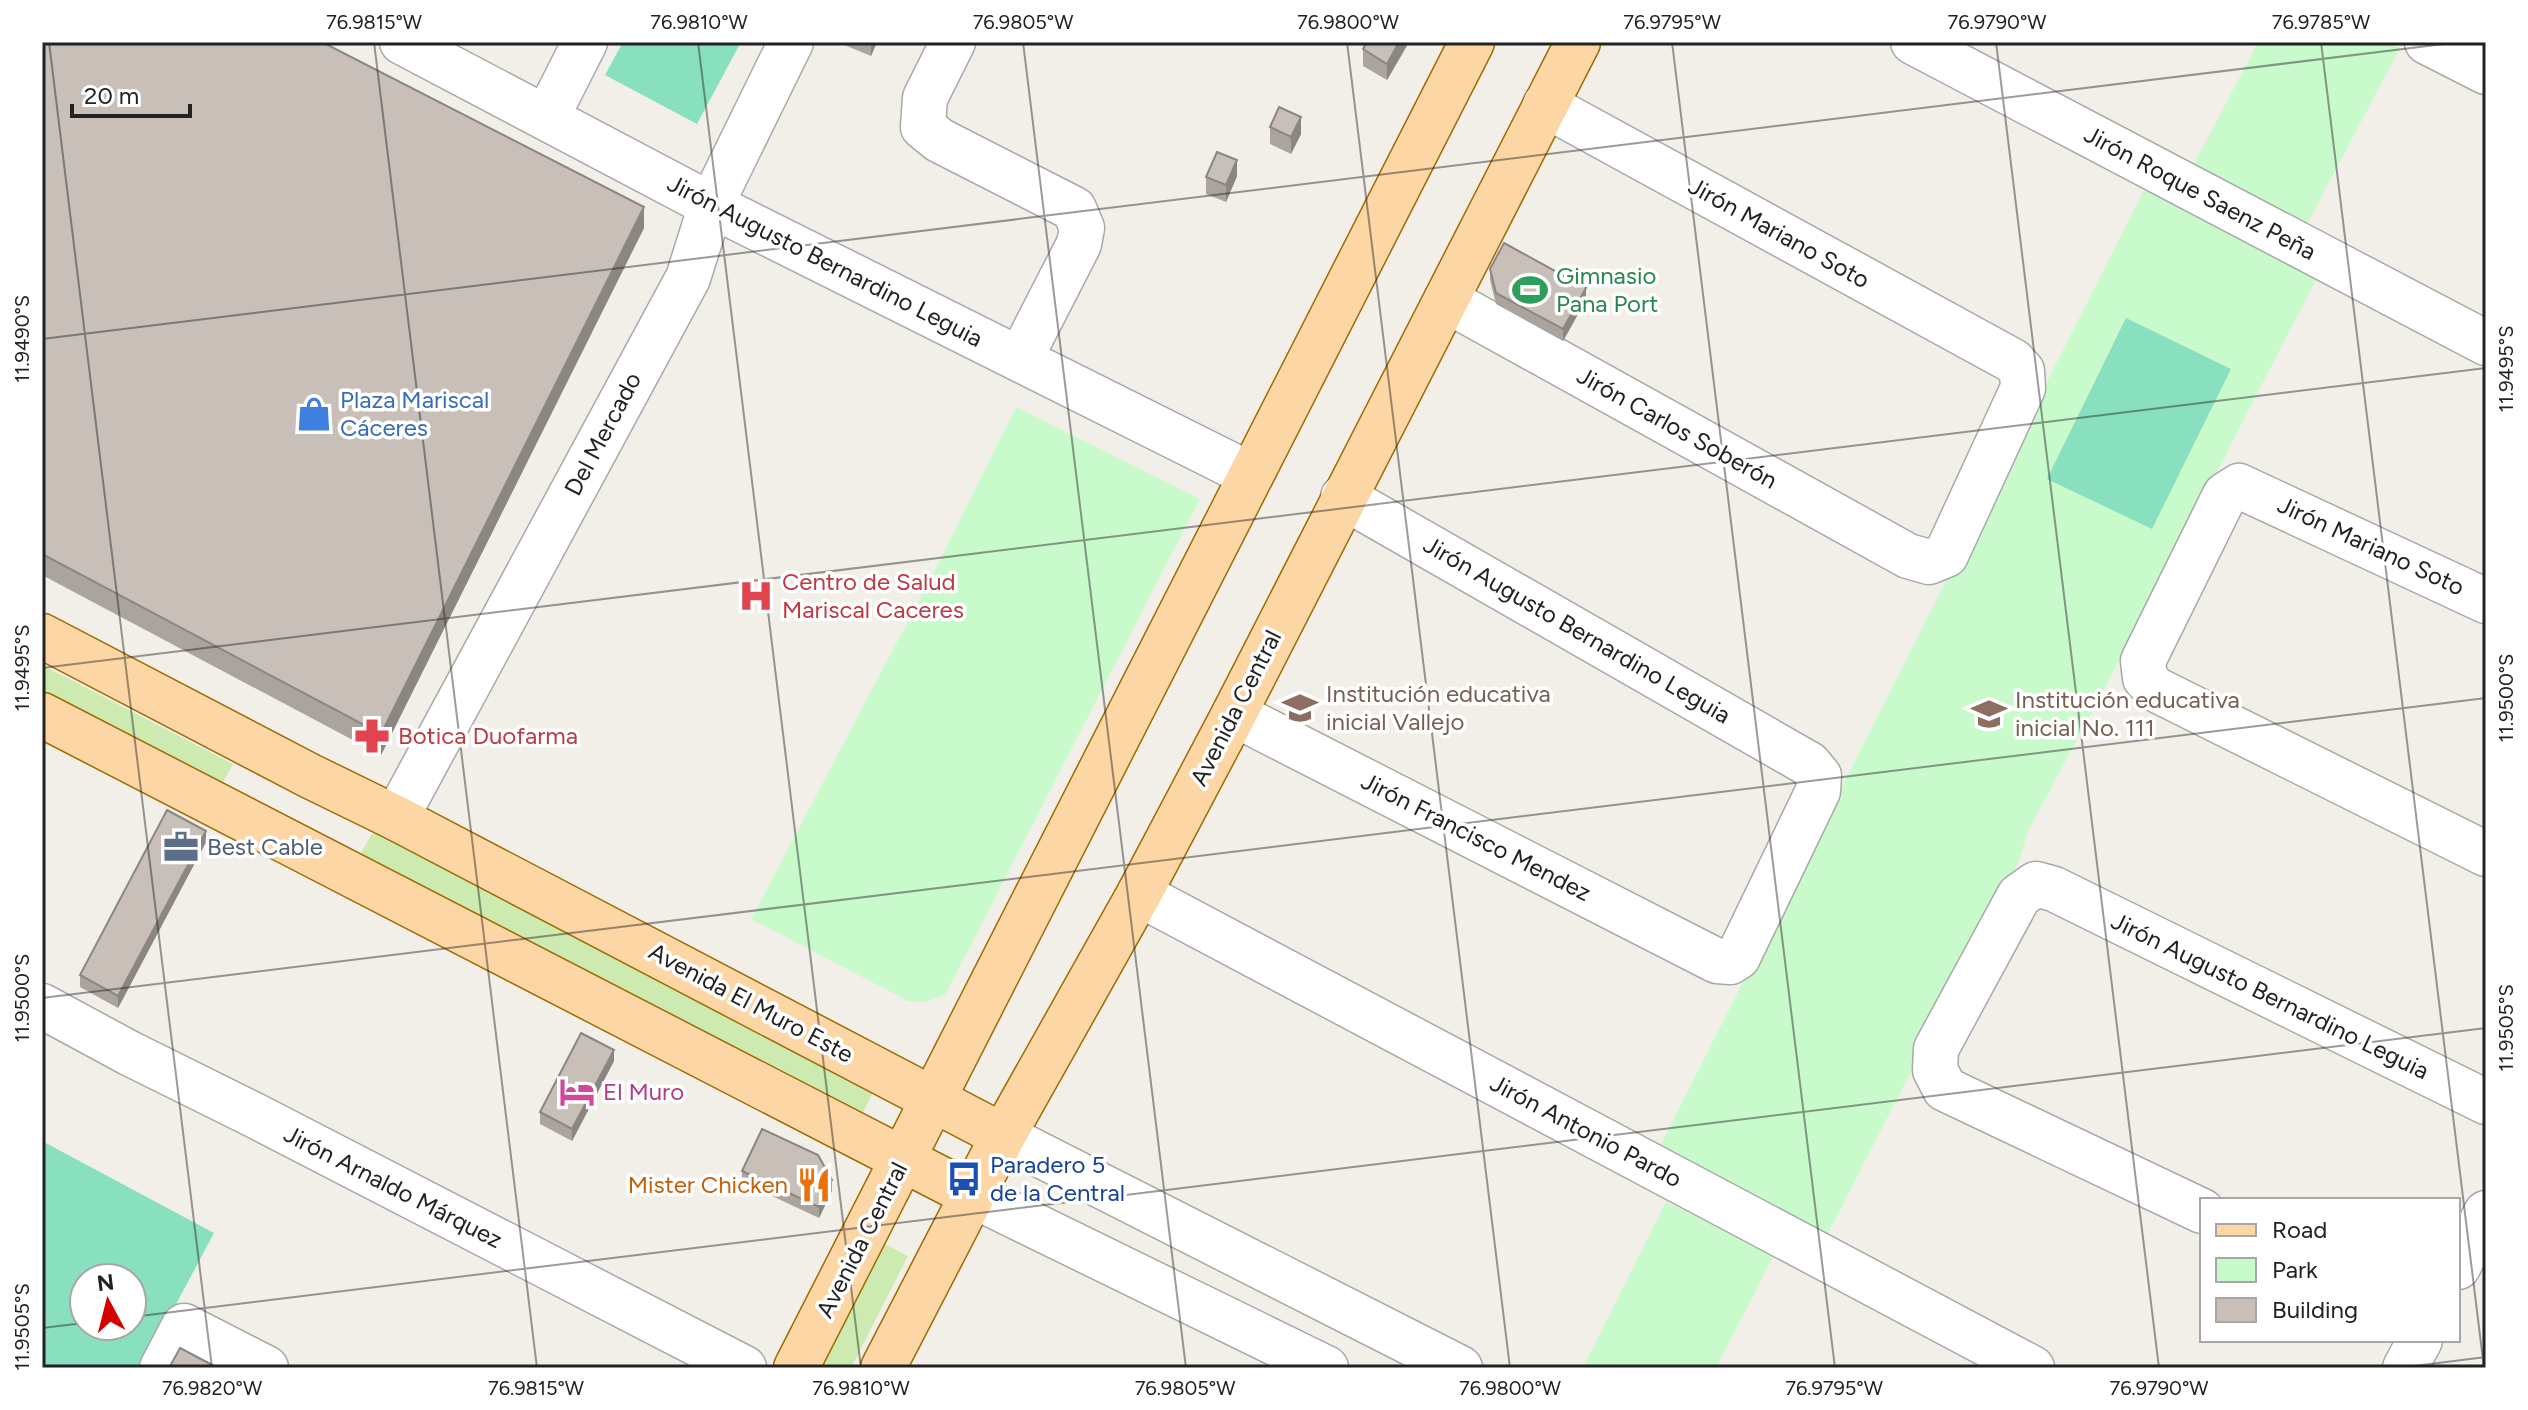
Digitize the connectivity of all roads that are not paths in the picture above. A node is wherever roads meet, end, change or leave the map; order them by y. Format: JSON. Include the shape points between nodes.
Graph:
{"nodes":[{"id":1,"x":402,"y":42,"type":"edge"},
{"id":2,"x":585,"y":42,"type":"edge"},
{"id":3,"x":791,"y":42,"type":"edge"},
{"id":4,"x":953,"y":42,"type":"edge"},
{"id":5,"x":1472,"y":42,"type":"edge"},
{"id":6,"x":1578,"y":42,"type":"edge"},
{"id":7,"x":1913,"y":42,"type":"edge"},
{"id":8,"x":2427,"y":42,"type":"edge"},
{"id":9,"x":2486,"y":72,"type":"edge"},
{"id":10,"x":1545,"y":105,"type":"junction"},
{"id":11,"x":547,"y":117,"type":"junction"},
{"id":12,"x":711,"y":205,"type":"junction"},
{"id":13,"x":1446,"y":300,"type":"junction"},
{"id":14,"x":2486,"y":343,"type":"edge"},
{"id":15,"x":1020,"y":359,"type":"junction"},
{"id":16,"x":1251,"y":475,"type":"junction"},
{"id":17,"x":1343,"y":497,"type":"junction"},
{"id":18,"x":1908,"y":556,"type":"joint"},
{"id":19,"x":2486,"y":601,"type":"edge"},
{"id":20,"x":42,"y":636,"type":"edge"},
{"id":21,"x":1234,"y":714,"type":"junction"},
{"id":22,"x":42,"y":715,"type":"edge"},
{"id":23,"x":310,"y":776,"type":"junction"},
{"id":24,"x":396,"y":818,"type":"junction"},
{"id":25,"x":277,"y":837,"type":"junction"},
{"id":26,"x":2486,"y":854,"type":"edge"},
{"id":27,"x":1139,"y":894,"type":"junction"},
{"id":28,"x":1717,"y":961,"type":"joint"},
{"id":29,"x":42,"y":1006,"type":"edge"},
{"id":30,"x":934,"y":1098,"type":"junction"},
{"id":31,"x":2486,"y":1102,"type":"edge"},
{"id":32,"x":1003,"y":1136,"type":"junction"},
{"id":33,"x":903,"y":1159,"type":"junction"},
{"id":34,"x":972,"y":1195,"type":"junction"},
{"id":35,"x":2200,"y":1210,"type":"edge"},
{"id":36,"x":2486,"y":1213,"type":"edge"},
{"id":37,"x":2460,"y":1263,"type":"edge"},
{"id":38,"x":2419,"y":1342,"type":"edge"},
{"id":39,"x":162,"y":1368,"type":"edge"},
{"id":40,"x":266,"y":1368,"type":"edge"},
{"id":41,"x":744,"y":1368,"type":"edge"},
{"id":42,"x":796,"y":1368,"type":"edge"},
{"id":43,"x":883,"y":1368,"type":"edge"},
{"id":44,"x":1326,"y":1368,"type":"edge"},
{"id":45,"x":1460,"y":1368,"type":"edge"},
{"id":46,"x":2032,"y":1368,"type":"edge"},
{"id":47,"x":2405,"y":1368,"type":"edge"}],
"edges":[{"from":1,"to":11,"type":"street","name":"Jirón Augusto Bernardino Leguia"},
{"from":2,"to":11,"type":"street"},
{"from":3,"to":12,"type":"street","name":"Del Mercado"},
{"from":4,"to":15,"type":"street","via":[[925,98],[923,127],[1074,209],[1082,228],[1079,244]]},
{"from":5,"to":16,"type":"main road","name":"Avenida Central"},
{"from":6,"to":10,"type":"main road","name":"Avenida Central"},
{"from":7,"to":14,"type":"street","name":"Jirón Roque Saenz Peña"},
{"from":8,"to":9,"type":"street"},
{"from":10,"to":13,"type":"main road","name":"Avenida Central"},
{"from":10,"to":18,"type":"street","name":"Jirón Mariano Soto","via":[[2013,361],[2022,371],[2023,388],[1946,555],[1929,562]]},
{"from":11,"to":12,"type":"street","name":"Jirón Augusto Bernardino Leguia"},
{"from":12,"to":15,"type":"street","name":"Jirón Augusto Bernardino Leguia"},
{"from":12,"to":24,"type":"street","name":"Del Mercado","via":[[688,278]]},
{"from":13,"to":17,"type":"main road","name":"Avenida Central"},
{"from":13,"to":18,"type":"street","name":"Jirón Carlos Soberón"},
{"from":15,"to":16,"type":"street","name":"Jirón Augusto Bernardino Leguia"},
{"from":16,"to":30,"type":"main road","name":"Avenida Central"},
{"from":17,"to":21,"type":"main road","name":"Avenida Central"},
{"from":17,"to":28,"type":"street","name":"Jirón Augusto Bernardino Leguia","via":[[1809,764],[1819,776],[1818,791],[1738,957]]},
{"from":19,"to":26,"type":"street","name":"Jirón Mariano Soto","via":[[2239,486],[2225,495],[2143,661],[2145,678],[2155,689]]},
{"from":20,"to":23,"type":"main road","name":"Avenida El Muro Este"},
{"from":21,"to":27,"type":"main road","name":"Avenida Central"},
{"from":21,"to":28,"type":"street","name":"Jirón Francisco Mendez"},
{"from":22,"to":25,"type":"main road"},
{"from":23,"to":24,"type":"main road","name":"Avenida El Muro Este"},
{"from":23,"to":25,"type":"main road"},
{"from":24,"to":30,"type":"main road","name":"Avenida El Muro Este"},
{"from":25,"to":33,"type":"main road"},
{"from":27,"to":32,"type":"main road","name":"Avenida Central"},
{"from":27,"to":46,"type":"street","name":"Jirón Antonio Pardo"},
{"from":29,"to":41,"type":"street","name":"Jirón Arnaldo Márquez"},
{"from":30,"to":32,"type":"main road","name":"Avenida El Muro Este"},
{"from":30,"to":33,"type":"main road","name":"Avenida Central"},
{"from":31,"to":35,"type":"street","name":"Jirón Augusto Bernardino Leguia","via":[[2036,884],[2011,910],[1936,1049],[1935,1070],[1945,1089]]},
{"from":32,"to":34,"type":"main road","name":"Avenida Central"},
{"from":32,"to":45,"type":"street","name":"Avenida El Muro Este"},
{"from":33,"to":34,"type":"main road"},
{"from":33,"to":42,"type":"main road","name":"Avenida Central"},
{"from":34,"to":43,"type":"main road","name":"Avenida Central"},
{"from":34,"to":44,"type":"street"},
{"from":36,"to":37,"type":"street"},
{"from":38,"to":47,"type":"street"},
{"from":39,"to":40,"type":"street","via":[[184,1326]]}]}
